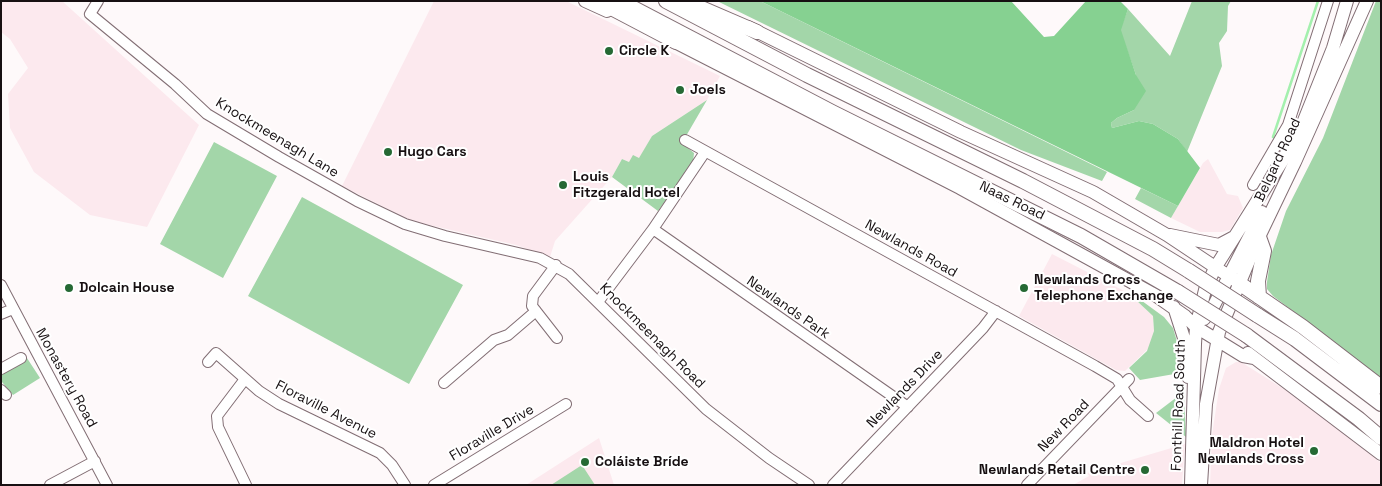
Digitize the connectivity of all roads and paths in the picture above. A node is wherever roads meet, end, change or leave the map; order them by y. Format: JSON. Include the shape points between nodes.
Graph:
{"nodes":[{"id":1,"x":98,"y":1,"type":"edge"},
{"id":2,"x":584,"y":1,"type":"edge"},
{"id":3,"x":598,"y":1,"type":"edge"},
{"id":4,"x":620,"y":1,"type":"edge"},
{"id":5,"x":666,"y":1,"type":"edge"},
{"id":6,"x":685,"y":1,"type":"edge"},
{"id":7,"x":699,"y":1,"type":"edge"},
{"id":8,"x":1328,"y":1,"type":"edge"},
{"id":9,"x":1347,"y":1,"type":"edge"},
{"id":10,"x":1356,"y":1,"type":"edge"},
{"id":11,"x":1367,"y":1,"type":"edge"},
{"id":12,"x":757,"y":32,"type":"junction"},
{"id":13,"x":676,"y":42,"type":"junction"},
{"id":14,"x":1333,"y":48,"type":"junction"},
{"id":15,"x":684,"y":140,"type":"dead end"},
{"id":16,"x":705,"y":152,"type":"junction"},
{"id":17,"x":1287,"y":177,"type":"junction"},
{"id":18,"x":1253,"y":185,"type":"dead end"},
{"id":19,"x":653,"y":229,"type":"junction"},
{"id":20,"x":1238,"y":234,"type":"junction"},
{"id":21,"x":1167,"y":235,"type":"junction"},
{"id":22,"x":1259,"y":237,"type":"junction"},
{"id":23,"x":460,"y":238,"type":"joint"},
{"id":24,"x":556,"y":265,"type":"junction"},
{"id":25,"x":1215,"y":268,"type":"junction"},
{"id":26,"x":1234,"y":280,"type":"junction"},
{"id":27,"x":1,"y":285,"type":"edge"},
{"id":28,"x":1259,"y":297,"type":"junction"},
{"id":29,"x":598,"y":302,"type":"junction"},
{"id":30,"x":1174,"y":307,"type":"junction"},
{"id":31,"x":12,"y":309,"type":"junction"},
{"id":32,"x":536,"y":311,"type":"junction"},
{"id":33,"x":996,"y":311,"type":"junction"},
{"id":34,"x":1,"y":314,"type":"edge"},
{"id":35,"x":1199,"y":319,"type":"junction"},
{"id":36,"x":1218,"y":336,"type":"junction"},
{"id":37,"x":557,"y":338,"type":"dead end"},
{"id":38,"x":1235,"y":351,"type":"junction"},
{"id":39,"x":21,"y":358,"type":"dead end"},
{"id":40,"x":1254,"y":358,"type":"junction"},
{"id":41,"x":208,"y":362,"type":"dead end"},
{"id":42,"x":1212,"y":365,"type":"junction"},
{"id":43,"x":1,"y":370,"type":"edge"},
{"id":44,"x":1129,"y":378,"type":"dead end"},
{"id":45,"x":245,"y":379,"type":"junction"},
{"id":46,"x":444,"y":383,"type":"dead end"},
{"id":47,"x":1121,"y":386,"type":"junction"},
{"id":48,"x":1381,"y":386,"type":"edge"},
{"id":49,"x":566,"y":404,"type":"dead end"},
{"id":50,"x":1381,"y":404,"type":"edge"},
{"id":51,"x":908,"y":407,"type":"junction"},
{"id":52,"x":1193,"y":407,"type":"junction"},
{"id":53,"x":1148,"y":416,"type":"dead end"},
{"id":54,"x":1381,"y":438,"type":"edge"},
{"id":55,"x":1381,"y":454,"type":"edge"},
{"id":56,"x":95,"y":461,"type":"junction"},
{"id":57,"x":1032,"y":483,"type":"edge"},
{"id":58,"x":50,"y":485,"type":"edge"},
{"id":59,"x":107,"y":485,"type":"edge"},
{"id":60,"x":246,"y":485,"type":"edge"},
{"id":61,"x":406,"y":485,"type":"edge"},
{"id":62,"x":434,"y":485,"type":"edge"},
{"id":63,"x":809,"y":485,"type":"edge"},
{"id":64,"x":833,"y":485,"type":"edge"},
{"id":65,"x":1191,"y":485,"type":"edge"},
{"id":66,"x":1201,"y":485,"type":"edge"}],
"edges":[{"from":1,"to":23,"type":"street","name":"Knockmeenagh Lane","via":[[90,14],[207,114],[357,201],[406,224]]},
{"from":2,"to":13,"type":"main road","name":"Naas Road"},
{"from":3,"to":13,"type":"highway"},
{"from":4,"to":54,"type":"highway","name":"Naas Road","bridge":true,"via":[[832,112],[1073,232],[1178,292],[1246,335]]},
{"from":5,"to":50,"type":"highway","name":"Naas Road","bridge":true,"via":[[1059,200],[1190,271],[1295,340]]},
{"from":6,"to":12,"type":"highway"},
{"from":7,"to":12,"type":"main road"},
{"from":8,"to":18,"type":"street","name":"Belgard Road","via":[[1288,125]]},
{"from":9,"to":14,"type":"main road","name":"Belgard Road"},
{"from":10,"to":14,"type":"main road","name":"Belgard Road","via":[[1341,38]]},
{"from":11,"to":17,"type":"main road","name":"Belgard Road"},
{"from":12,"to":21,"type":"main road","via":[[1093,192]]},
{"from":13,"to":30,"type":"main road","name":"Naas Road","via":[[960,188]]},
{"from":14,"to":20,"type":"main road","name":"Belgard Road","via":[[1303,123]]},
{"from":15,"to":16,"type":"street","name":"Newlands Road"},
{"from":16,"to":19,"type":"street"},
{"from":16,"to":33,"type":"street","name":"Newlands Road"},
{"from":17,"to":22,"type":"main road","name":"Belgard Road"},
{"from":17,"to":26,"type":"main road","via":[[1249,235]]},
{"from":19,"to":29,"type":"street"},
{"from":19,"to":51,"type":"street","name":"Newlands Park"},
{"from":20,"to":21,"type":"main road","via":[[1219,245]]},
{"from":20,"to":25,"type":"main road","name":"Belgard Road"},
{"from":21,"to":25,"type":"main road"},
{"from":22,"to":26,"type":"main road","name":"Belgard Road"},
{"from":22,"to":28,"type":"highway","via":[[1264,251],[1258,281]]},
{"from":23,"to":24,"type":"street","name":"Knockmeenagh Road"},
{"from":24,"to":29,"type":"street","name":"Knockmeenagh Road"},
{"from":24,"to":32,"type":"street","via":[[533,296],[532,306]]},
{"from":25,"to":26,"type":"main road"},
{"from":25,"to":35,"type":"main road","name":"Belgard Road","via":[[1205,290]]},
{"from":26,"to":28,"type":"highway"},
{"from":26,"to":35,"type":"main road","via":[[1211,311]]},
{"from":26,"to":36,"type":"main road","name":"Belgard Road"},
{"from":27,"to":31,"type":"street","name":"Monastery Road"},
{"from":28,"to":48,"type":"highway"},
{"from":29,"to":63,"type":"street","name":"Knockmeenagh Road","via":[[706,409]]},
{"from":30,"to":35,"type":"main road","name":"Naas Road","via":[[1185,316]]},
{"from":30,"to":52,"type":"main road","via":[[1184,338]]},
{"from":31,"to":34,"type":"street"},
{"from":31,"to":56,"type":"street","name":"Monastery Road"},
{"from":32,"to":37,"type":"street"},
{"from":32,"to":46,"type":"street","via":[[508,335],[494,340]]},
{"from":33,"to":47,"type":"street","name":"Newlands Road","via":[[1096,366],[1117,379]]},
{"from":33,"to":51,"type":"street","name":"Newlands Drive"},
{"from":35,"to":36,"type":"main road","name":"Naas Road"},
{"from":35,"to":52,"type":"main road","name":"Fonthill Road South"},
{"from":36,"to":38,"type":"main road"},
{"from":36,"to":40,"type":"main road"},
{"from":36,"to":42,"type":"main road","name":"Fonthill Road South"},
{"from":38,"to":40,"type":"main road"},
{"from":38,"to":42,"type":"main road","via":[[1221,355]]},
{"from":39,"to":43,"type":"street"},
{"from":40,"to":55,"type":"main road"},
{"from":41,"to":45,"type":"street","name":"Floraville Avenue","via":[[216,353]]},
{"from":42,"to":66,"type":"main road","name":"Fonthill Road South"},
{"from":44,"to":47,"type":"street","name":"New Road"},
{"from":45,"to":60,"type":"street","via":[[217,416],[218,427]]},
{"from":45,"to":61,"type":"street","name":"Floraville Avenue","via":[[279,404],[380,453]]},
{"from":47,"to":53,"type":"street","name":"Newlands Road","via":[[1130,400]]},
{"from":47,"to":57,"type":"street","name":"New Road"},
{"from":49,"to":62,"type":"street","name":"Floraville Drive"},
{"from":51,"to":64,"type":"street","name":"Newlands Drive"},
{"from":52,"to":65,"type":"main road","name":"Fonthill Road South"},
{"from":56,"to":58,"type":"street"},
{"from":56,"to":59,"type":"street","name":"Monastery Road"}]}
